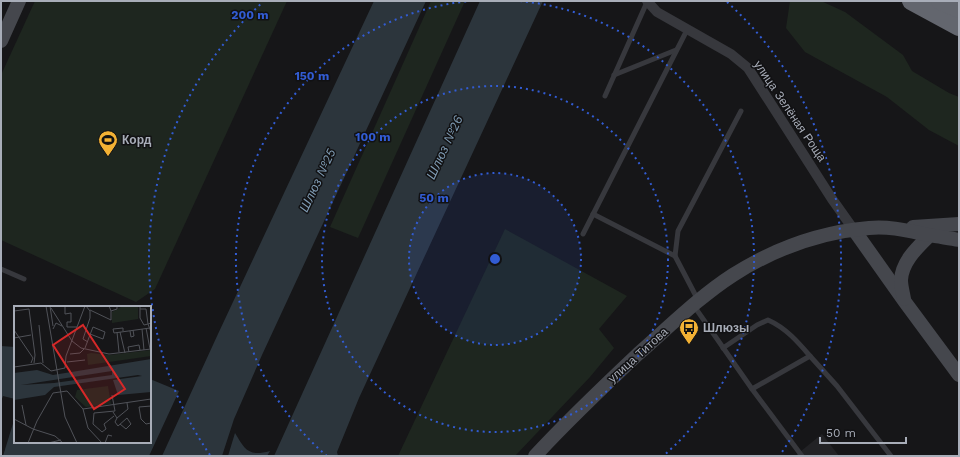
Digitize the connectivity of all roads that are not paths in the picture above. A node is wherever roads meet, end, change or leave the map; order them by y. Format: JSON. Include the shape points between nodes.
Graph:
{"nodes":[{"id":1,"x":20,"y":1,"type":"edge"},
{"id":2,"x":647,"y":1,"type":"edge"},
{"id":3,"x":911,"y":1,"type":"edge"},
{"id":4,"x":940,"y":1,"type":"edge"},
{"id":5,"x":959,"y":9,"type":"edge"},
{"id":6,"x":959,"y":27,"type":"edge"},
{"id":7,"x":687,"y":30,"type":"junction"},
{"id":8,"x":1,"y":41,"type":"edge"},
{"id":9,"x":676,"y":50,"type":"junction"},
{"id":10,"x":614,"y":75,"type":"junction"},
{"id":11,"x":605,"y":96,"type":"dead end"},
{"id":12,"x":741,"y":111,"type":"dead end"},
{"id":13,"x":593,"y":214,"type":"junction"},
{"id":14,"x":959,"y":224,"type":"edge"},
{"id":15,"x":896,"y":228,"type":"junction"},
{"id":16,"x":854,"y":230,"type":"junction"},
{"id":17,"x":582,"y":234,"type":"dead end"},
{"id":18,"x":930,"y":236,"type":"junction"},
{"id":19,"x":959,"y":240,"type":"edge"},
{"id":20,"x":675,"y":256,"type":"junction"},
{"id":21,"x":1,"y":269,"type":"edge"},
{"id":22,"x":24,"y":279,"type":"dead end"},
{"id":23,"x":905,"y":302,"type":"junction"},
{"id":24,"x":696,"y":303,"type":"junction"},
{"id":25,"x":723,"y":348,"type":"junction"},
{"id":26,"x":810,"y":356,"type":"junction"},
{"id":27,"x":959,"y":375,"type":"edge"},
{"id":28,"x":752,"y":389,"type":"junction"},
{"id":29,"x":535,"y":456,"type":"edge"},
{"id":30,"x":802,"y":456,"type":"edge"},
{"id":31,"x":891,"y":456,"type":"edge"}],
"edges":[{"from":1,"to":8,"type":"main road"},
{"from":2,"to":7,"type":"street","name":"улица Зелёная Роща","via":[[657,12]]},
{"from":2,"to":10,"type":"lane"},
{"from":3,"to":6,"type":"highway"},
{"from":4,"to":5,"type":"highway"},
{"from":7,"to":9,"type":"lane"},
{"from":7,"to":16,"type":"street","name":"улица Зелёная Роща","via":[[731,54],[748,68]]},
{"from":9,"to":10,"type":"lane"},
{"from":9,"to":13,"type":"lane"},
{"from":10,"to":11,"type":"lane"},
{"from":12,"to":20,"type":"lane","via":[[678,231]]},
{"from":13,"to":17,"type":"lane"},
{"from":13,"to":20,"type":"lane"},
{"from":14,"to":15,"type":"main road"},
{"from":15,"to":16,"type":"main road","name":"улица Титова"},
{"from":15,"to":18,"type":"main road","name":"улица Титова"},
{"from":16,"to":23,"type":"main road"},
{"from":16,"to":24,"type":"main road","name":"улица Титова","via":[[817,237],[754,262]]},
{"from":18,"to":19,"type":"main road","name":"улица Титова"},
{"from":18,"to":23,"type":"main road","via":[[913,252],[906,264],[901,279]]},
{"from":20,"to":24,"type":"lane"},
{"from":21,"to":22,"type":"lane"},
{"from":23,"to":27,"type":"main road"},
{"from":24,"to":25,"type":"lane"},
{"from":24,"to":29,"type":"main road","name":"улица Титова","via":[[585,404]]},
{"from":25,"to":26,"type":"lane","via":[[768,320],[791,335]]},
{"from":25,"to":28,"type":"lane"},
{"from":26,"to":28,"type":"lane"},
{"from":26,"to":31,"type":"lane","via":[[837,386]]},
{"from":28,"to":30,"type":"lane"}]}
